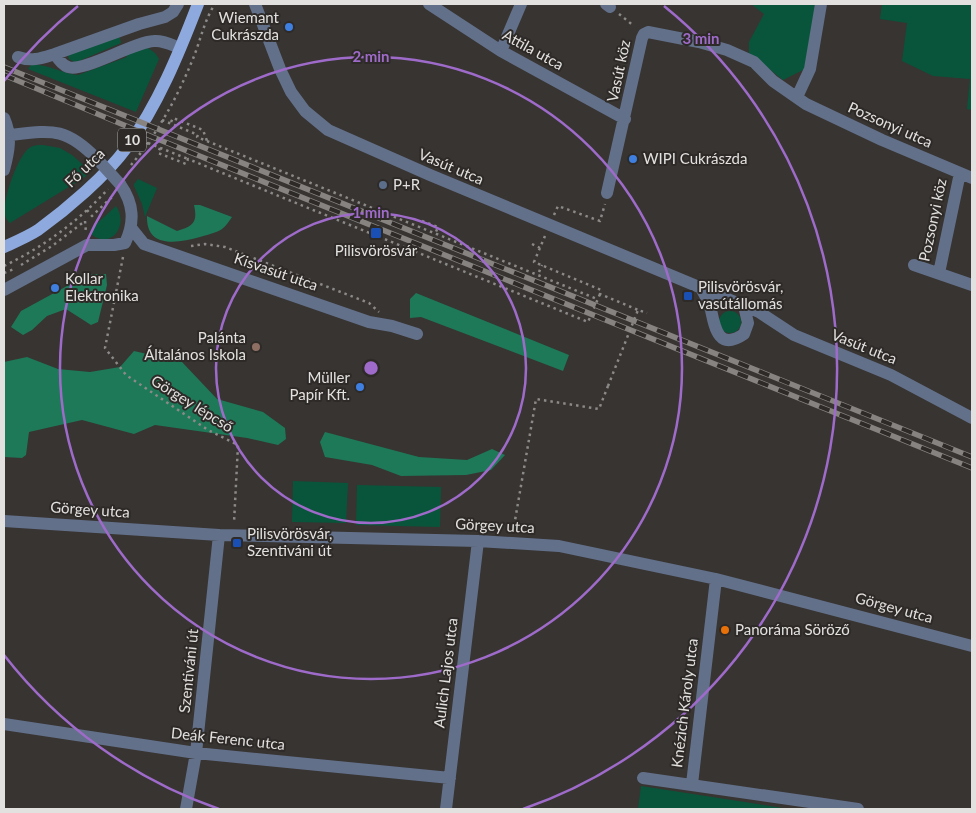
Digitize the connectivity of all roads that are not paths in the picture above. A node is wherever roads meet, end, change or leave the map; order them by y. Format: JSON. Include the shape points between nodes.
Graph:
{"nodes":[{"id":1,"x":178,"y":4,"type":"edge"},
{"id":2,"x":198,"y":4,"type":"edge"},
{"id":3,"x":255,"y":4,"type":"edge"},
{"id":4,"x":429,"y":4,"type":"edge"},
{"id":5,"x":521,"y":4,"type":"edge"},
{"id":6,"x":821,"y":4,"type":"edge"},
{"id":7,"x":180,"y":48,"type":"junction"},
{"id":8,"x":501,"y":51,"type":"junction"},
{"id":9,"x":55,"y":54,"type":"junction"},
{"id":10,"x":18,"y":57,"type":"dead end"},
{"id":11,"x":797,"y":97,"type":"junction"},
{"id":12,"x":4,"y":118,"type":"edge"},
{"id":13,"x":625,"y":119,"type":"junction"},
{"id":14,"x":10,"y":135,"type":"junction"},
{"id":15,"x":4,"y":170,"type":"edge"},
{"id":16,"x":960,"y":172,"type":"junction"},
{"id":17,"x":972,"y":178,"type":"edge"},
{"id":18,"x":608,"y":193,"type":"road end"},
{"id":19,"x":132,"y":229,"type":"junction"},
{"id":20,"x":4,"y":247,"type":"edge"},
{"id":21,"x":914,"y":265,"type":"dead end"},
{"id":22,"x":939,"y":274,"type":"junction"},
{"id":23,"x":972,"y":285,"type":"edge"},
{"id":24,"x":701,"y":288,"type":"junction"},
{"id":25,"x":4,"y":290,"type":"edge"},
{"id":26,"x":744,"y":306,"type":"junction"},
{"id":27,"x":417,"y":334,"type":"dead end"},
{"id":28,"x":972,"y":418,"type":"edge"},
{"id":29,"x":4,"y":521,"type":"edge"},
{"id":30,"x":219,"y":535,"type":"junction"},
{"id":31,"x":478,"y":541,"type":"junction"},
{"id":32,"x":716,"y":579,"type":"junction"},
{"id":33,"x":972,"y":646,"type":"edge"},
{"id":34,"x":4,"y":724,"type":"edge"},
{"id":35,"x":196,"y":753,"type":"junction"},
{"id":36,"x":450,"y":778,"type":"junction"},
{"id":37,"x":643,"y":778,"type":"dead end"},
{"id":38,"x":692,"y":784,"type":"junction"},
{"id":39,"x":186,"y":809,"type":"edge"},
{"id":40,"x":446,"y":809,"type":"edge"},
{"id":41,"x":858,"y":809,"type":"edge"}],
"edges":[{"from":1,"to":9,"type":"street","via":[[165,17]]},
{"from":2,"to":7,"type":"main road","name":"Fő utca","number":"10"},
{"from":3,"to":24,"type":"street","name":"Vasút utca","via":[[292,92],[305,111],[328,130]]},
{"from":4,"to":8,"type":"street","name":"Attila utca"},
{"from":5,"to":8,"type":"street"},
{"from":6,"to":11,"type":"street","via":[[810,69]]},
{"from":7,"to":9,"type":"street","via":[[156,40],[80,68],[68,68]]},
{"from":7,"to":20,"type":"main road","name":"Fő utca","number":"10","via":[[152,107],[120,157],[56,216],[36,231]]},
{"from":8,"to":13,"type":"street","name":"Attila utca"},
{"from":9,"to":10,"type":"street","via":[[39,60]]},
{"from":11,"to":13,"type":"street","name":"Vasút köz","via":[[773,81],[754,62],[727,50],[648,32],[642,38]]},
{"from":11,"to":16,"type":"street","name":"Pozsonyi utca","via":[[845,124]]},
{"from":12,"to":14,"type":"street"},
{"from":13,"to":18,"type":"street","name":"Vasút köz"},
{"from":14,"to":15,"type":"street"},
{"from":14,"to":19,"type":"street","bridge":true,"via":[[52,131],[78,141],[121,186],[131,209]]},
{"from":16,"to":17,"type":"street","name":"Pozsonyi utca"},
{"from":16,"to":22,"type":"street","name":"Pozsonyi köz"},
{"from":19,"to":25,"type":"street","via":[[125,243],[87,245]]},
{"from":19,"to":27,"type":"street","name":"Kisvasút utca","via":[[144,244],[369,322]]},
{"from":21,"to":22,"type":"street","name":"Pozsonyi köz"},
{"from":22,"to":23,"type":"street","name":"Pozsonyi köz"},
{"from":24,"to":26,"type":"street","name":"Vasút utca"},
{"from":24,"to":26,"type":"street","via":[[715,329],[724,339],[732,340],[744,334],[748,323]]},
{"from":26,"to":28,"type":"street","name":"Vasút utca","via":[[794,335],[891,375]]},
{"from":29,"to":30,"type":"street","name":"Görgey utca"},
{"from":30,"to":31,"type":"street","name":"Görgey utca"},
{"from":30,"to":35,"type":"street","name":"Szentiváni út"},
{"from":31,"to":32,"type":"street","name":"Görgey utca","via":[[559,546]]},
{"from":31,"to":36,"type":"street","name":"Aulich Lajos utca"},
{"from":32,"to":33,"type":"street","name":"Görgey utca"},
{"from":32,"to":38,"type":"street","name":"Knézich Károly utca"},
{"from":34,"to":35,"type":"street","name":"Deák Ferenc utca"},
{"from":35,"to":36,"type":"street","name":"Deák Ferenc utca"},
{"from":35,"to":39,"type":"street","name":"Szentiváni út"},
{"from":36,"to":40,"type":"street","name":"Aulich Lajos utca"},
{"from":37,"to":38,"type":"street"},
{"from":38,"to":41,"type":"street","name":"Knézich Károly utca"}]}
